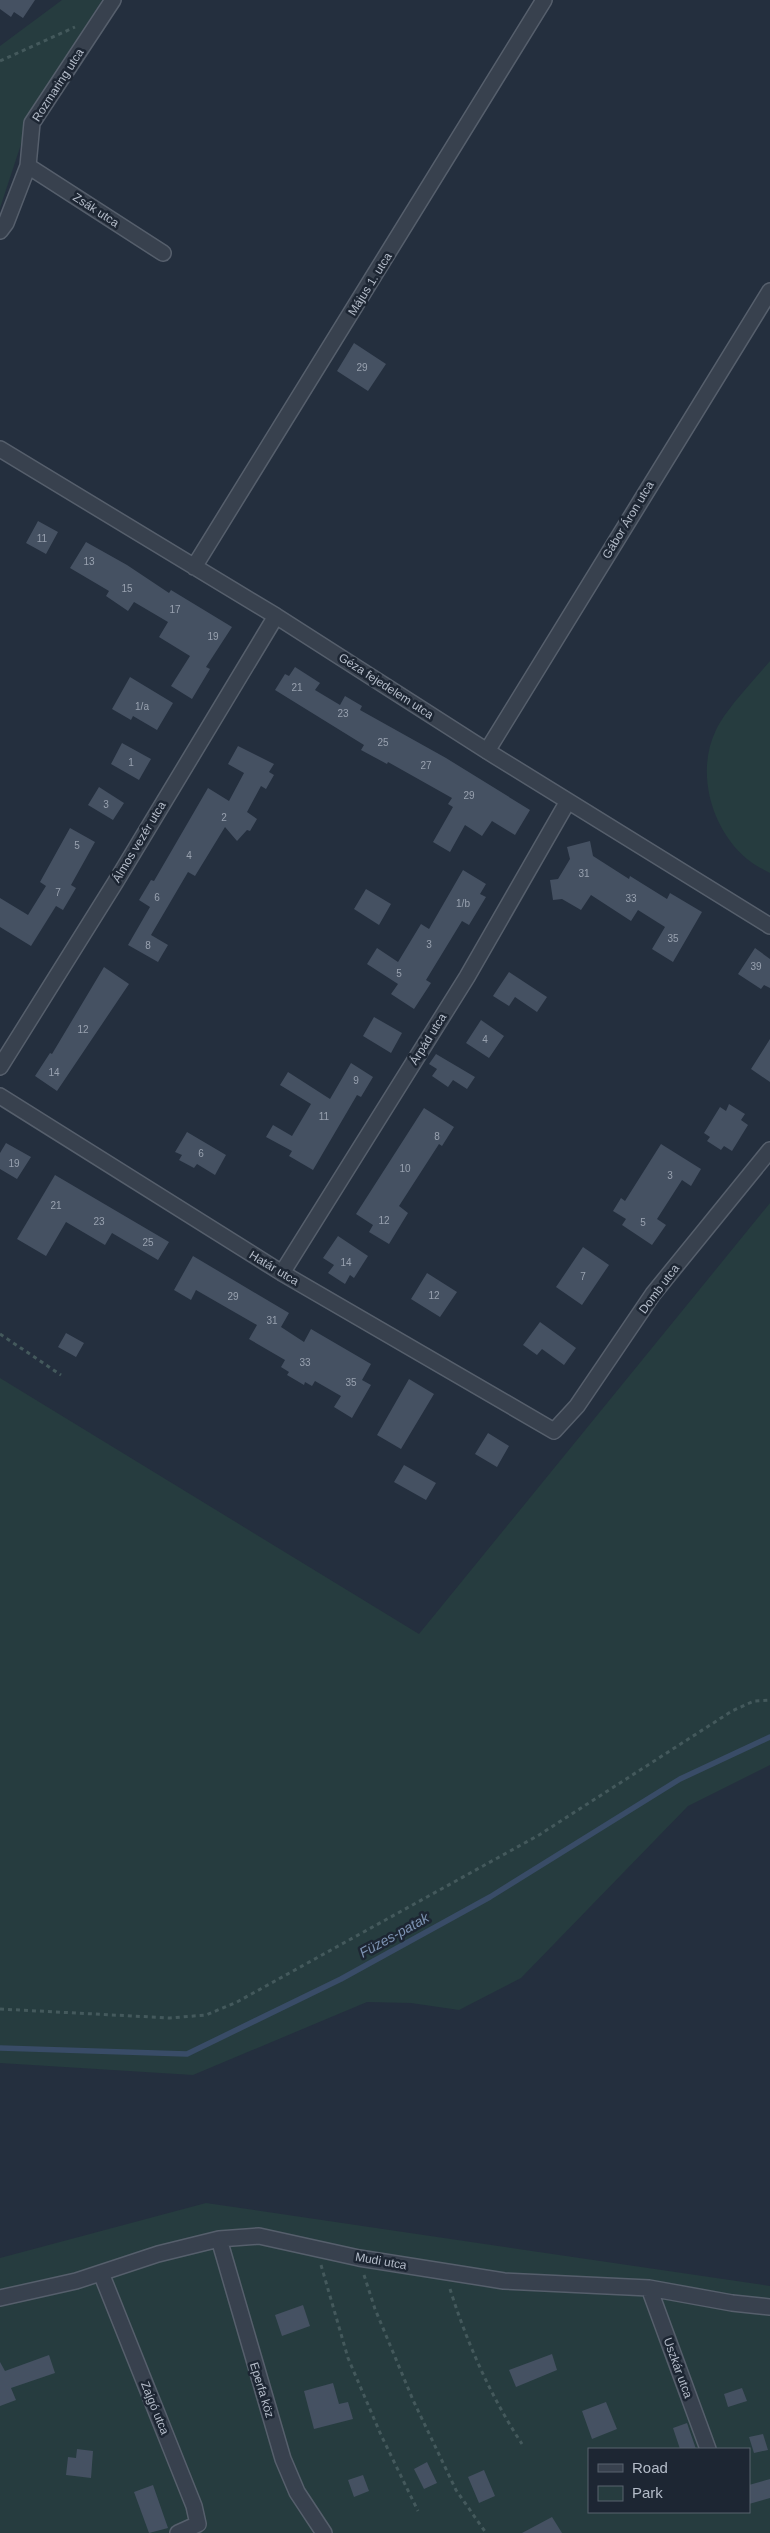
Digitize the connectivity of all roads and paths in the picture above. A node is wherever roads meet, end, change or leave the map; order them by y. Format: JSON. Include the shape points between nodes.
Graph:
{"nodes":[{"id":1,"x":114,"y":0,"type":"edge"},
{"id":2,"x":544,"y":0,"type":"edge"},
{"id":3,"x":79,"y":26,"type":"dead end"},
{"id":4,"x":0,"y":61,"type":"edge"},
{"id":5,"x":28,"y":166,"type":"junction"},
{"id":6,"x":0,"y":231,"type":"edge"},
{"id":7,"x":163,"y":253,"type":"dead end"},
{"id":8,"x":770,"y":291,"type":"edge"},
{"id":9,"x":0,"y":449,"type":"edge"},
{"id":10,"x":194,"y":567,"type":"junction"},
{"id":11,"x":276,"y":616,"type":"junction"},
{"id":12,"x":487,"y":751,"type":"junction"},
{"id":13,"x":568,"y":801,"type":"junction"},
{"id":14,"x":770,"y":926,"type":"edge"},
{"id":15,"x":0,"y":1067,"type":"edge"},
{"id":16,"x":0,"y":1096,"type":"edge"},
{"id":17,"x":770,"y":1150,"type":"edge"},
{"id":18,"x":282,"y":1273,"type":"junction"},
{"id":19,"x":0,"y":1334,"type":"edge"},
{"id":20,"x":61,"y":1375,"type":"dead end"},
{"id":21,"x":554,"y":1431,"type":"joint"},
{"id":22,"x":770,"y":1700,"type":"edge"},
{"id":23,"x":0,"y":2009,"type":"edge"},
{"id":24,"x":219,"y":2239,"type":"junction"},
{"id":25,"x":316,"y":2248,"type":"junction"},
{"id":26,"x":359,"y":2258,"type":"junction"},
{"id":27,"x":101,"y":2272,"type":"junction"},
{"id":28,"x":445,"y":2272,"type":"junction"},
{"id":29,"x":649,"y":2288,"type":"junction"},
{"id":30,"x":0,"y":2298,"type":"edge"},
{"id":31,"x":770,"y":2307,"type":"edge"},
{"id":32,"x":522,"y":2444,"type":"dead end"},
{"id":33,"x":708,"y":2448,"type":"edge"},
{"id":34,"x":418,"y":2511,"type":"dead end"},
{"id":35,"x":178,"y":2533,"type":"edge"},
{"id":36,"x":324,"y":2533,"type":"edge"},
{"id":37,"x":486,"y":2533,"type":"edge"}],
"edges":[{"from":1,"to":5,"type":"street","name":"Rozmaring utca","via":[[32,123]]},
{"from":2,"to":10,"type":"street","name":"Május 1. utca"},
{"from":3,"to":4,"type":"path"},
{"from":5,"to":6,"type":"street","name":"Rozmaring utca"},
{"from":5,"to":7,"type":"street","name":"Zsák utca"},
{"from":8,"to":12,"type":"street","name":"Gábor Áron utca"},
{"from":9,"to":10,"type":"street","name":"Géza fejedelem utca"},
{"from":10,"to":11,"type":"street","name":"Géza fejedelem utca"},
{"from":11,"to":12,"type":"street","name":"Géza fejedelem utca"},
{"from":11,"to":15,"type":"street","name":"Álmos vezér utca"},
{"from":12,"to":13,"type":"street","name":"Géza fejedelem utca"},
{"from":13,"to":14,"type":"street","name":"Géza fejedelem utca"},
{"from":13,"to":18,"type":"street","name":"Árpád utca","via":[[467,977]]},
{"from":16,"to":18,"type":"street","name":"Határ utca"},
{"from":17,"to":21,"type":"street","name":"Domb utca","via":[[654,1294],[577,1406]]},
{"from":18,"to":21,"type":"street","name":"Határ utca"},
{"from":19,"to":20,"type":"path"},
{"from":22,"to":23,"type":"path","via":[[754,1701],[732,1711],[539,1835],[237,2002],[206,2015],[170,2018]]},
{"from":24,"to":25,"type":"street","name":"Mudi utca","via":[[259,2236]]},
{"from":24,"to":27,"type":"street","name":"Mudi utca"},
{"from":24,"to":36,"type":"street","name":"Eperfa köz","via":[[283,2459],[297,2492]]},
{"from":25,"to":26,"type":"street","name":"Mudi utca"},
{"from":25,"to":34,"type":"path","via":[[348,2358]]},
{"from":26,"to":28,"type":"street","name":"Mudi utca"},
{"from":26,"to":37,"type":"path","via":[[375,2309],[413,2400],[456,2490]]},
{"from":27,"to":30,"type":"street","name":"Mudi utca"},
{"from":27,"to":35,"type":"street","name":"Zajgó utca","via":[[194,2506],[198,2524]]},
{"from":28,"to":29,"type":"street","name":"Mudi utca","via":[[504,2281]]},
{"from":28,"to":32,"type":"path","via":[[478,2364],[508,2424]]},
{"from":29,"to":31,"type":"street","name":"Mudi utca"},
{"from":29,"to":33,"type":"street","name":"Uszkár utca"}]}
